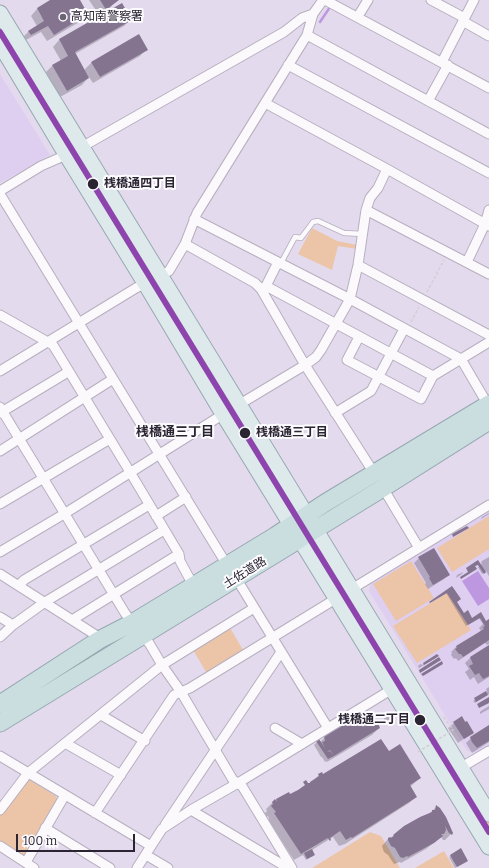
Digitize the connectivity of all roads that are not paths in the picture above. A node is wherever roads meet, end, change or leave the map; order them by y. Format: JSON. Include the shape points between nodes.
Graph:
{"nodes":[{"id":1,"x":324,"y":0,"type":"edge"},
{"id":2,"x":368,"y":0,"type":"edge"},
{"id":3,"x":431,"y":0,"type":"edge"},
{"id":4,"x":474,"y":0,"type":"edge"},
{"id":5,"x":0,"y":13,"type":"edge"},
{"id":6,"x":360,"y":13,"type":"dead end"},
{"id":7,"x":313,"y":14,"type":"junction"},
{"id":8,"x":464,"y":20,"type":"junction"},
{"id":9,"x":307,"y":35,"type":"junction"},
{"id":10,"x":489,"y":36,"type":"edge"},
{"id":11,"x":0,"y":44,"type":"edge"},
{"id":12,"x":288,"y":64,"type":"junction"},
{"id":13,"x":445,"y":64,"type":"junction"},
{"id":14,"x":489,"y":88,"type":"edge"},
{"id":15,"x":428,"y":101,"type":"junction"},
{"id":16,"x":265,"y":103,"type":"junction"},
{"id":17,"x":489,"y":134,"type":"edge"},
{"id":18,"x":82,"y":147,"type":"junction"},
{"id":19,"x":67,"y":156,"type":"junction"},
{"id":20,"x":388,"y":169,"type":"junction"},
{"id":21,"x":489,"y":173,"type":"edge"},
{"id":22,"x":0,"y":192,"type":"edge"},
{"id":23,"x":366,"y":210,"type":"junction"},
{"id":24,"x":489,"y":210,"type":"edge"},
{"id":25,"x":194,"y":219,"type":"junction"},
{"id":26,"x":487,"y":225,"type":"edge"},
{"id":27,"x":362,"y":234,"type":"junction"},
{"id":28,"x":185,"y":244,"type":"junction"},
{"id":29,"x":467,"y":262,"type":"junction"},
{"id":30,"x":279,"y":263,"type":"junction"},
{"id":31,"x":358,"y":265,"type":"junction"},
{"id":32,"x":489,"y":274,"type":"edge"},
{"id":33,"x":160,"y":276,"type":"junction"},
{"id":34,"x":145,"y":283,"type":"junction"},
{"id":35,"x":263,"y":287,"type":"junction"},
{"id":36,"x":350,"y":299,"type":"junction"},
{"id":37,"x":0,"y":315,"type":"edge"},
{"id":38,"x":79,"y":323,"type":"junction"},
{"id":39,"x":335,"y":324,"type":"junction"},
{"id":40,"x":404,"y":329,"type":"junction"},
{"id":41,"x":489,"y":335,"type":"edge"},
{"id":42,"x":359,"y":337,"type":"junction"},
{"id":43,"x":47,"y":341,"type":"junction"},
{"id":44,"x":489,"y":342,"type":"edge"},
{"id":45,"x":390,"y":354,"type":"junction"},
{"id":46,"x":461,"y":359,"type":"junction"},
{"id":47,"x":305,"y":365,"type":"junction"},
{"id":48,"x":0,"y":371,"type":"edge"},
{"id":49,"x":68,"y":372,"type":"junction"},
{"id":50,"x":433,"y":376,"type":"junction"},
{"id":51,"x":378,"y":377,"type":"junction"},
{"id":52,"x":113,"y":379,"type":"junction"},
{"id":53,"x":84,"y":398,"type":"junction"},
{"id":54,"x":239,"y":404,"type":"junction"},
{"id":55,"x":1,"y":410,"type":"edge"},
{"id":56,"x":489,"y":410,"type":"edge"},
{"id":57,"x":335,"y":413,"type":"junction"},
{"id":58,"x":223,"y":414,"type":"junction"},
{"id":59,"x":20,"y":439,"type":"junction"},
{"id":60,"x":110,"y":439,"type":"junction"},
{"id":61,"x":0,"y":451,"type":"edge"},
{"id":62,"x":159,"y":454,"type":"junction"},
{"id":63,"x":130,"y":472,"type":"junction"},
{"id":64,"x":374,"y":473,"type":"junction"},
{"id":65,"x":43,"y":478,"type":"junction"},
{"id":66,"x":383,"y":488,"type":"junction"},
{"id":67,"x":186,"y":497,"type":"junction"},
{"id":68,"x":0,"y":504,"type":"edge"},
{"id":69,"x":149,"y":505,"type":"junction"},
{"id":70,"x":489,"y":505,"type":"edge"},
{"id":71,"x":64,"y":514,"type":"junction"},
{"id":72,"x":156,"y":516,"type":"junction"},
{"id":73,"x":310,"y":522,"type":"junction"},
{"id":74,"x":164,"y":530,"type":"junction"},
{"id":75,"x":296,"y":532,"type":"junction"},
{"id":76,"x":83,"y":544,"type":"junction"},
{"id":77,"x":419,"y":548,"type":"junction"},
{"id":78,"x":0,"y":552,"type":"edge"},
{"id":79,"x":179,"y":554,"type":"junction"},
{"id":80,"x":99,"y":570,"type":"junction"},
{"id":81,"x":231,"y":572,"type":"junction"},
{"id":82,"x":0,"y":574,"type":"edge"},
{"id":83,"x":19,"y":585,"type":"junction"},
{"id":84,"x":193,"y":585,"type":"junction"},
{"id":85,"x":351,"y":589,"type":"junction"},
{"id":86,"x":114,"y":594,"type":"junction"},
{"id":87,"x":337,"y":598,"type":"junction"},
{"id":88,"x":45,"y":602,"type":"junction"},
{"id":89,"x":254,"y":608,"type":"junction"},
{"id":90,"x":0,"y":617,"type":"edge"},
{"id":91,"x":72,"y":620,"type":"junction"},
{"id":92,"x":132,"y":623,"type":"junction"},
{"id":93,"x":13,"y":625,"type":"junction"},
{"id":94,"x":142,"y":636,"type":"junction"},
{"id":95,"x":0,"y":637,"type":"edge"},
{"id":96,"x":272,"y":638,"type":"junction"},
{"id":97,"x":99,"y":640,"type":"junction"},
{"id":98,"x":280,"y":652,"type":"junction"},
{"id":99,"x":162,"y":665,"type":"junction"},
{"id":100,"x":407,"y":680,"type":"junction"},
{"id":101,"x":392,"y":689,"type":"junction"},
{"id":102,"x":180,"y":692,"type":"junction"},
{"id":103,"x":0,"y":704,"type":"edge"},
{"id":104,"x":101,"y":715,"type":"junction"},
{"id":105,"x":0,"y":723,"type":"edge"},
{"id":106,"x":275,"y":728,"type":"dead end"},
{"id":107,"x":328,"y":728,"type":"junction"},
{"id":108,"x":145,"y":741,"type":"junction"},
{"id":109,"x":65,"y":743,"type":"junction"},
{"id":110,"x":302,"y":744,"type":"junction"},
{"id":111,"x":214,"y":749,"type":"junction"},
{"id":112,"x":489,"y":751,"type":"edge"},
{"id":113,"x":0,"y":756,"type":"edge"},
{"id":114,"x":460,"y":768,"type":"junction"},
{"id":115,"x":28,"y":773,"type":"junction"},
{"id":116,"x":121,"y":776,"type":"junction"},
{"id":117,"x":238,"y":783,"type":"junction"},
{"id":118,"x":65,"y":795,"type":"junction"},
{"id":119,"x":0,"y":810,"type":"edge"},
{"id":120,"x":191,"y":810,"type":"junction"},
{"id":121,"x":95,"y":813,"type":"junction"},
{"id":122,"x":489,"y":814,"type":"edge"},
{"id":123,"x":45,"y":828,"type":"junction"},
{"id":124,"x":162,"y":829,"type":"junction"},
{"id":125,"x":0,"y":846,"type":"edge"},
{"id":126,"x":151,"y":846,"type":"junction"},
{"id":127,"x":489,"y":847,"type":"edge"},
{"id":128,"x":146,"y":855,"type":"junction"},
{"id":129,"x":26,"y":862,"type":"junction"},
{"id":130,"x":34,"y":868,"type":"edge"},
{"id":131,"x":110,"y":868,"type":"edge"},
{"id":132,"x":137,"y":868,"type":"edge"},
{"id":133,"x":168,"y":868,"type":"edge"},
{"id":134,"x":288,"y":868,"type":"edge"},
{"id":135,"x":292,"y":868,"type":"edge"}],
"edges":[{"from":1,"to":7,"type":"street"},
{"from":1,"to":13,"type":"street"},
{"from":2,"to":6,"type":"street"},
{"from":3,"to":8,"type":"street"},
{"from":4,"to":8,"type":"street"},
{"from":5,"to":18,"type":"main road"},
{"from":7,"to":9,"type":"street"},
{"from":7,"to":18,"type":"street","via":[[302,18],[284,32]]},
{"from":8,"to":10,"type":"street"},
{"from":8,"to":13,"type":"street"},
{"from":9,"to":12,"type":"street"},
{"from":9,"to":15,"type":"street"},
{"from":11,"to":19,"type":"main road"},
{"from":12,"to":16,"type":"street"},
{"from":12,"to":21,"type":"street"},
{"from":13,"to":14,"type":"street"},
{"from":13,"to":15,"type":"street"},
{"from":15,"to":17,"type":"street"},
{"from":16,"to":20,"type":"street"},
{"from":16,"to":25,"type":"street"},
{"from":18,"to":19,"type":"street"},
{"from":18,"to":33,"type":"main road"},
{"from":19,"to":22,"type":"street","via":[[41,166]]},
{"from":19,"to":34,"type":"main road"},
{"from":20,"to":23,"type":"street","via":[[370,198]]},
{"from":20,"to":26,"type":"street"},
{"from":22,"to":38,"type":"street"},
{"from":23,"to":27,"type":"street"},
{"from":23,"to":29,"type":"street"},
{"from":24,"to":26,"type":"street"},
{"from":25,"to":28,"type":"street"},
{"from":25,"to":30,"type":"street"},
{"from":26,"to":29,"type":"street"},
{"from":27,"to":30,"type":"lane","via":[[344,233],[318,221],[313,222],[301,238],[295,237]]},
{"from":27,"to":31,"type":"street"},
{"from":28,"to":33,"type":"street","via":[[170,271]]},
{"from":28,"to":35,"type":"street"},
{"from":29,"to":32,"type":"street"},
{"from":30,"to":35,"type":"street"},
{"from":30,"to":36,"type":"street"},
{"from":31,"to":36,"type":"street"},
{"from":31,"to":41,"type":"street"},
{"from":33,"to":34,"type":"street"},
{"from":33,"to":54,"type":"main road"},
{"from":34,"to":38,"type":"street"},
{"from":34,"to":58,"type":"main road"},
{"from":35,"to":39,"type":"street"},
{"from":35,"to":47,"type":"street"},
{"from":36,"to":39,"type":"street"},
{"from":36,"to":40,"type":"street"},
{"from":37,"to":43,"type":"street"},
{"from":38,"to":43,"type":"street"},
{"from":38,"to":52,"type":"street"},
{"from":39,"to":42,"type":"street"},
{"from":39,"to":47,"type":"street","via":[[316,357]]},
{"from":40,"to":45,"type":"street"},
{"from":40,"to":46,"type":"street"},
{"from":42,"to":45,"type":"street"},
{"from":42,"to":51,"type":"street","via":[[347,360]]},
{"from":43,"to":48,"type":"street"},
{"from":43,"to":49,"type":"street","via":[[53,345]]},
{"from":44,"to":46,"type":"street"},
{"from":45,"to":50,"type":"street"},
{"from":45,"to":51,"type":"street"},
{"from":46,"to":50,"type":"street"},
{"from":46,"to":56,"type":"street"},
{"from":47,"to":54,"type":"street"},
{"from":47,"to":57,"type":"street"},
{"from":49,"to":53,"type":"street"},
{"from":49,"to":55,"type":"street"},
{"from":50,"to":51,"type":"street","via":[[421,399]]},
{"from":51,"to":57,"type":"street","via":[[371,391]]},
{"from":52,"to":53,"type":"street"},
{"from":52,"to":62,"type":"street"},
{"from":53,"to":59,"type":"street"},
{"from":53,"to":60,"type":"street"},
{"from":54,"to":58,"type":"street"},
{"from":54,"to":73,"type":"main road"},
{"from":55,"to":59,"type":"street"},
{"from":56,"to":64,"type":"highway","name":"土佐道路"},
{"from":56,"to":66,"type":"highway","name":"土佐道路"},
{"from":57,"to":64,"type":"street"},
{"from":58,"to":62,"type":"street"},
{"from":58,"to":75,"type":"main road"},
{"from":59,"to":61,"type":"street"},
{"from":59,"to":65,"type":"street"},
{"from":60,"to":63,"type":"street"},
{"from":60,"to":65,"type":"street"},
{"from":62,"to":63,"type":"street"},
{"from":62,"to":67,"type":"street"},
{"from":63,"to":69,"type":"street"},
{"from":63,"to":71,"type":"street"},
{"from":64,"to":73,"type":"highway","name":"土佐道路"},
{"from":65,"to":68,"type":"street"},
{"from":65,"to":71,"type":"street"},
{"from":66,"to":73,"type":"highway","name":"土佐道路"},
{"from":66,"to":77,"type":"street"},
{"from":67,"to":72,"type":"street"},
{"from":67,"to":81,"type":"street"},
{"from":69,"to":72,"type":"street"},
{"from":69,"to":76,"type":"street"},
{"from":70,"to":77,"type":"street"},
{"from":71,"to":76,"type":"street"},
{"from":71,"to":78,"type":"street"},
{"from":72,"to":74,"type":"street"},
{"from":73,"to":75,"type":"highway","name":"土佐道路"},
{"from":73,"to":85,"type":"main road"},
{"from":74,"to":79,"type":"street"},
{"from":74,"to":80,"type":"street"},
{"from":75,"to":81,"type":"highway","name":"土佐道路"},
{"from":75,"to":87,"type":"main road"},
{"from":76,"to":80,"type":"street"},
{"from":76,"to":83,"type":"street"},
{"from":77,"to":85,"type":"street"},
{"from":79,"to":84,"type":"street"},
{"from":79,"to":86,"type":"street"},
{"from":80,"to":86,"type":"street"},
{"from":80,"to":88,"type":"street"},
{"from":81,"to":84,"type":"highway","name":"土佐道路"},
{"from":81,"to":89,"type":"street"},
{"from":81,"to":94,"type":"highway","name":"土佐道路"},
{"from":82,"to":83,"type":"street"},
{"from":83,"to":88,"type":"street"},
{"from":84,"to":92,"type":"highway","name":"土佐道路"},
{"from":85,"to":87,"type":"street"},
{"from":85,"to":100,"type":"main road"},
{"from":86,"to":91,"type":"street"},
{"from":86,"to":92,"type":"street"},
{"from":87,"to":96,"type":"street"},
{"from":87,"to":101,"type":"main road"},
{"from":88,"to":91,"type":"street"},
{"from":88,"to":93,"type":"street"},
{"from":89,"to":96,"type":"street"},
{"from":89,"to":99,"type":"street"},
{"from":90,"to":93,"type":"street"},
{"from":91,"to":97,"type":"street"},
{"from":92,"to":94,"type":"street"},
{"from":92,"to":97,"type":"highway","name":"土佐道路"},
{"from":93,"to":95,"type":"street"},
{"from":94,"to":99,"type":"street","via":[[150,643]]},
{"from":94,"to":105,"type":"highway","name":"土佐道路"},
{"from":96,"to":98,"type":"street"},
{"from":96,"to":102,"type":"street"},
{"from":97,"to":103,"type":"highway","name":"土佐道路"},
{"from":98,"to":107,"type":"street"},
{"from":98,"to":111,"type":"street"},
{"from":99,"to":102,"type":"street"},
{"from":99,"to":104,"type":"street"},
{"from":100,"to":101,"type":"street"},
{"from":100,"to":114,"type":"main road"},
{"from":101,"to":107,"type":"street"},
{"from":101,"to":127,"type":"main road"},
{"from":102,"to":108,"type":"street","via":[[174,695]]},
{"from":102,"to":111,"type":"street"},
{"from":104,"to":108,"type":"street"},
{"from":104,"to":109,"type":"street"},
{"from":106,"to":110,"type":"street"},
{"from":107,"to":110,"type":"street"},
{"from":108,"to":116,"type":"street"},
{"from":109,"to":115,"type":"street"},
{"from":109,"to":116,"type":"street"},
{"from":110,"to":117,"type":"street"},
{"from":111,"to":117,"type":"street","via":[[233,780]]},
{"from":111,"to":124,"type":"street"},
{"from":112,"to":114,"type":"street"},
{"from":113,"to":115,"type":"street"},
{"from":114,"to":122,"type":"main road"},
{"from":115,"to":118,"type":"street"},
{"from":115,"to":119,"type":"street"},
{"from":116,"to":121,"type":"street"},
{"from":117,"to":120,"type":"street"},
{"from":117,"to":135,"type":"street"},
{"from":118,"to":121,"type":"street"},
{"from":118,"to":123,"type":"street"},
{"from":120,"to":124,"type":"street"},
{"from":120,"to":134,"type":"street"},
{"from":121,"to":126,"type":"street"},
{"from":123,"to":129,"type":"street"},
{"from":123,"to":131,"type":"street"},
{"from":124,"to":126,"type":"street"},
{"from":125,"to":129,"type":"street"},
{"from":126,"to":128,"type":"street"},
{"from":128,"to":132,"type":"street"},
{"from":128,"to":133,"type":"street"},
{"from":129,"to":130,"type":"street"}]}
